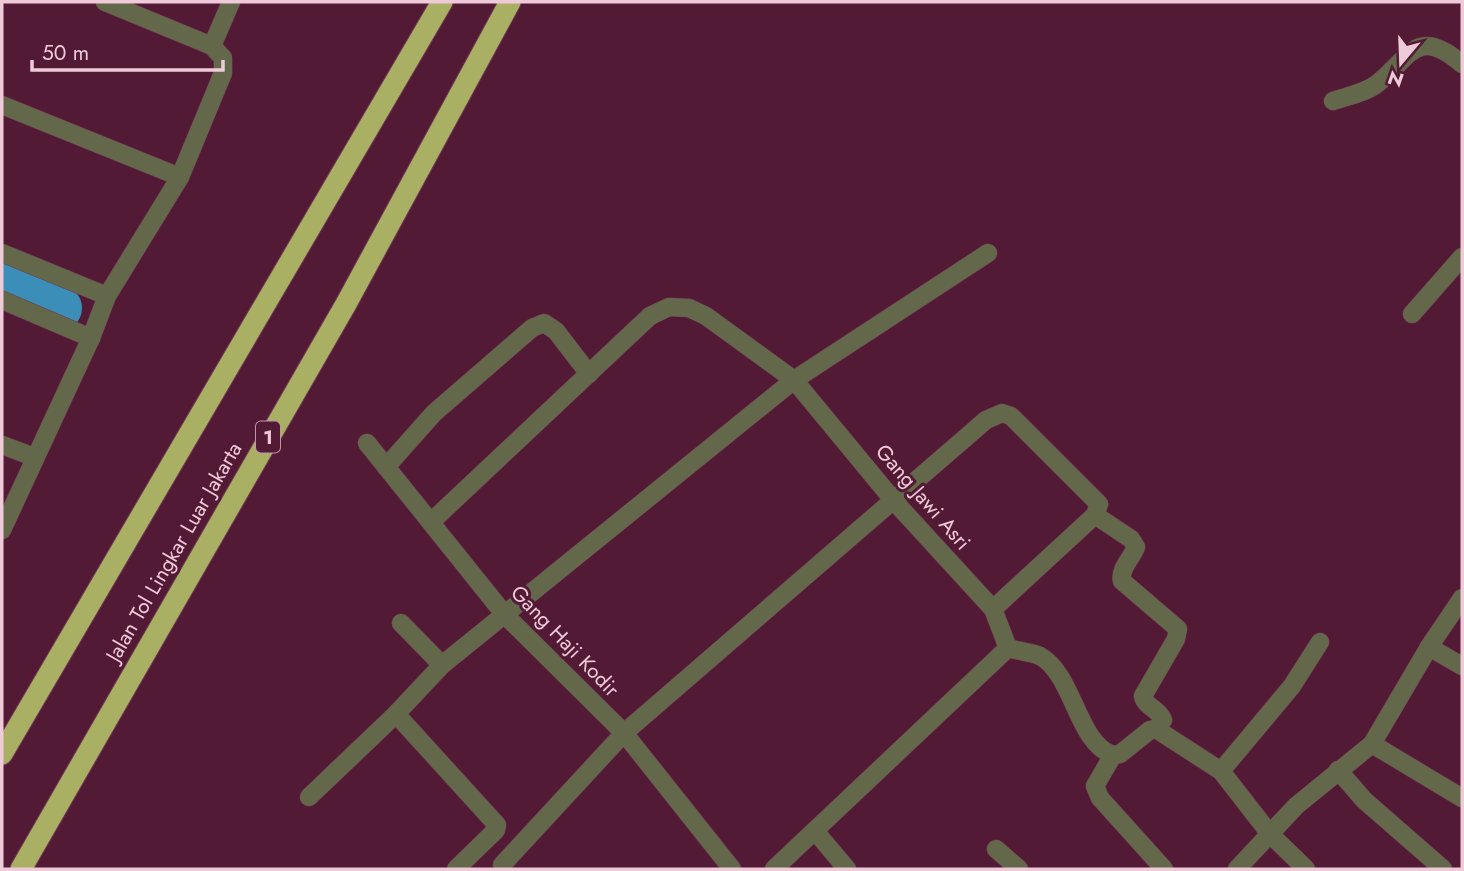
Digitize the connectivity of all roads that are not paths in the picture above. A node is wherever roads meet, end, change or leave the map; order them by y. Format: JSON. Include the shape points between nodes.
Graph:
{"nodes":[{"id":1,"x":105,"y":2,"type":"edge"},
{"id":2,"x":231,"y":2,"type":"edge"},
{"id":3,"x":442,"y":2,"type":"edge"},
{"id":4,"x":510,"y":2,"type":"edge"},
{"id":5,"x":212,"y":46,"type":"junction"},
{"id":6,"x":1462,"y":64,"type":"edge"},
{"id":7,"x":1333,"y":101,"type":"dead end"},
{"id":8,"x":2,"y":105,"type":"edge"},
{"id":9,"x":180,"y":177,"type":"junction"},
{"id":10,"x":2,"y":253,"type":"edge"},
{"id":11,"x":988,"y":253,"type":"dead end"},
{"id":12,"x":1462,"y":257,"type":"edge"},
{"id":13,"x":2,"y":300,"type":"edge"},
{"id":14,"x":104,"y":303,"type":"junction"},
{"id":15,"x":1412,"y":314,"type":"dead end"},
{"id":16,"x":92,"y":333,"type":"junction"},
{"id":17,"x":589,"y":374,"type":"junction"},
{"id":18,"x":794,"y":380,"type":"junction"},
{"id":19,"x":367,"y":443,"type":"dead end"},
{"id":20,"x":2,"y":445,"type":"edge"},
{"id":21,"x":34,"y":457,"type":"junction"},
{"id":22,"x":386,"y":467,"type":"junction"},
{"id":23,"x":894,"y":501,"type":"junction"},
{"id":24,"x":1094,"y":515,"type":"junction"},
{"id":25,"x":431,"y":522,"type":"junction"},
{"id":26,"x":2,"y":530,"type":"edge"},
{"id":27,"x":1462,"y":598,"type":"edge"},
{"id":28,"x":993,"y":609,"type":"junction"},
{"id":29,"x":505,"y":615,"type":"junction"},
{"id":30,"x":401,"y":624,"type":"dead end"},
{"id":31,"x":1320,"y":642,"type":"dead end"},
{"id":32,"x":1429,"y":647,"type":"junction"},
{"id":33,"x":1008,"y":648,"type":"junction"},
{"id":34,"x":442,"y":665,"type":"junction"},
{"id":35,"x":1462,"y":666,"type":"edge"},
{"id":36,"x":396,"y":714,"type":"junction"},
{"id":37,"x":1156,"y":729,"type":"junction"},
{"id":38,"x":624,"y":733,"type":"junction"},
{"id":39,"x":1372,"y":744,"type":"junction"},
{"id":40,"x":2,"y":754,"type":"edge"},
{"id":41,"x":1113,"y":755,"type":"junction"},
{"id":42,"x":1338,"y":770,"type":"junction"},
{"id":43,"x":1221,"y":771,"type":"junction"},
{"id":44,"x":309,"y":797,"type":"dead end"},
{"id":45,"x":1462,"y":798,"type":"edge"},
{"id":46,"x":815,"y":831,"type":"junction"},
{"id":47,"x":1270,"y":834,"type":"junction"},
{"id":48,"x":482,"y":844,"type":"junction"},
{"id":49,"x":996,"y":849,"type":"dead end"},
{"id":50,"x":504,"y":867,"type":"edge"},
{"id":51,"x":21,"y":869,"type":"edge"},
{"id":52,"x":456,"y":869,"type":"edge"},
{"id":53,"x":732,"y":869,"type":"edge"},
{"id":54,"x":774,"y":869,"type":"edge"},
{"id":55,"x":847,"y":869,"type":"edge"},
{"id":56,"x":1019,"y":869,"type":"edge"},
{"id":57,"x":1164,"y":869,"type":"edge"},
{"id":58,"x":1237,"y":869,"type":"edge"},
{"id":59,"x":1306,"y":869,"type":"edge"},
{"id":60,"x":1443,"y":869,"type":"edge"}],
"edges":[{"from":1,"to":5,"type":"street"},
{"from":2,"to":5,"type":"street"},
{"from":3,"to":40,"type":"highway"},
{"from":4,"to":51,"type":"highway","name":"Jalan Tol Lingkar Luar Jakarta","number":"1","via":[[346,304]]},
{"from":5,"to":9,"type":"street","via":[[223,58],[223,73]]},
{"from":6,"to":7,"type":"street","via":[[1446,52],[1422,46],[1413,49],[1376,85]]},
{"from":8,"to":9,"type":"street"},
{"from":9,"to":14,"type":"street"},
{"from":10,"to":14,"type":"street"},
{"from":11,"to":18,"type":"street"},
{"from":12,"to":15,"type":"street"},
{"from":13,"to":16,"type":"street"},
{"from":14,"to":16,"type":"street"},
{"from":16,"to":21,"type":"street"},
{"from":17,"to":18,"type":"street","name":"Gang Jawi Asri","via":[[650,316],[669,307],[689,308],[706,316]]},
{"from":17,"to":22,"type":"street","via":[[556,331],[544,323],[532,328],[434,413]]},
{"from":17,"to":25,"type":"street","name":"Gang Jawi Asri"},
{"from":18,"to":23,"type":"street","name":"Gang Jawi Asri"},
{"from":18,"to":29,"type":"street"},
{"from":19,"to":22,"type":"street","name":"Gang Haji Kodir"},
{"from":20,"to":21,"type":"street"},
{"from":21,"to":26,"type":"street"},
{"from":22,"to":25,"type":"street","name":"Gang Haji Kodir"},
{"from":23,"to":24,"type":"street","via":[[986,420],[1002,413],[1011,416],[1099,504]]},
{"from":23,"to":28,"type":"street","name":"Gang Jawi Asri"},
{"from":23,"to":38,"type":"street"},
{"from":24,"to":28,"type":"street"},
{"from":24,"to":37,"type":"street","via":[[1136,547],[1122,581],[1178,629],[1177,639],[1143,696],[1163,720]]},
{"from":25,"to":29,"type":"street","name":"Gang Haji Kodir"},
{"from":27,"to":32,"type":"street"},
{"from":28,"to":33,"type":"street","name":"Gang Jawi Asri"},
{"from":29,"to":34,"type":"street"},
{"from":29,"to":38,"type":"street","name":"Gang Haji Kodir"},
{"from":30,"to":34,"type":"street"},
{"from":31,"to":43,"type":"street","via":[[1292,686]]},
{"from":32,"to":35,"type":"street"},
{"from":32,"to":39,"type":"street"},
{"from":33,"to":41,"type":"street","via":[[1040,656],[1056,672],[1099,749]]},
{"from":33,"to":46,"type":"street"},
{"from":34,"to":36,"type":"street"},
{"from":36,"to":44,"type":"street"},
{"from":36,"to":48,"type":"street","via":[[497,825]]},
{"from":37,"to":41,"type":"street"},
{"from":37,"to":43,"type":"street"},
{"from":38,"to":50,"type":"street"},
{"from":38,"to":53,"type":"street","name":"Gang Haji Kodir"},
{"from":39,"to":42,"type":"street"},
{"from":39,"to":45,"type":"street"},
{"from":41,"to":57,"type":"street","via":[[1095,786],[1100,798]]},
{"from":42,"to":47,"type":"street"},
{"from":42,"to":60,"type":"street","via":[[1364,800]]},
{"from":43,"to":47,"type":"street"},
{"from":46,"to":54,"type":"street"},
{"from":46,"to":55,"type":"street"},
{"from":47,"to":58,"type":"street"},
{"from":47,"to":59,"type":"street"},
{"from":48,"to":50,"type":"street"},
{"from":48,"to":52,"type":"street"},
{"from":49,"to":56,"type":"street"}]}
